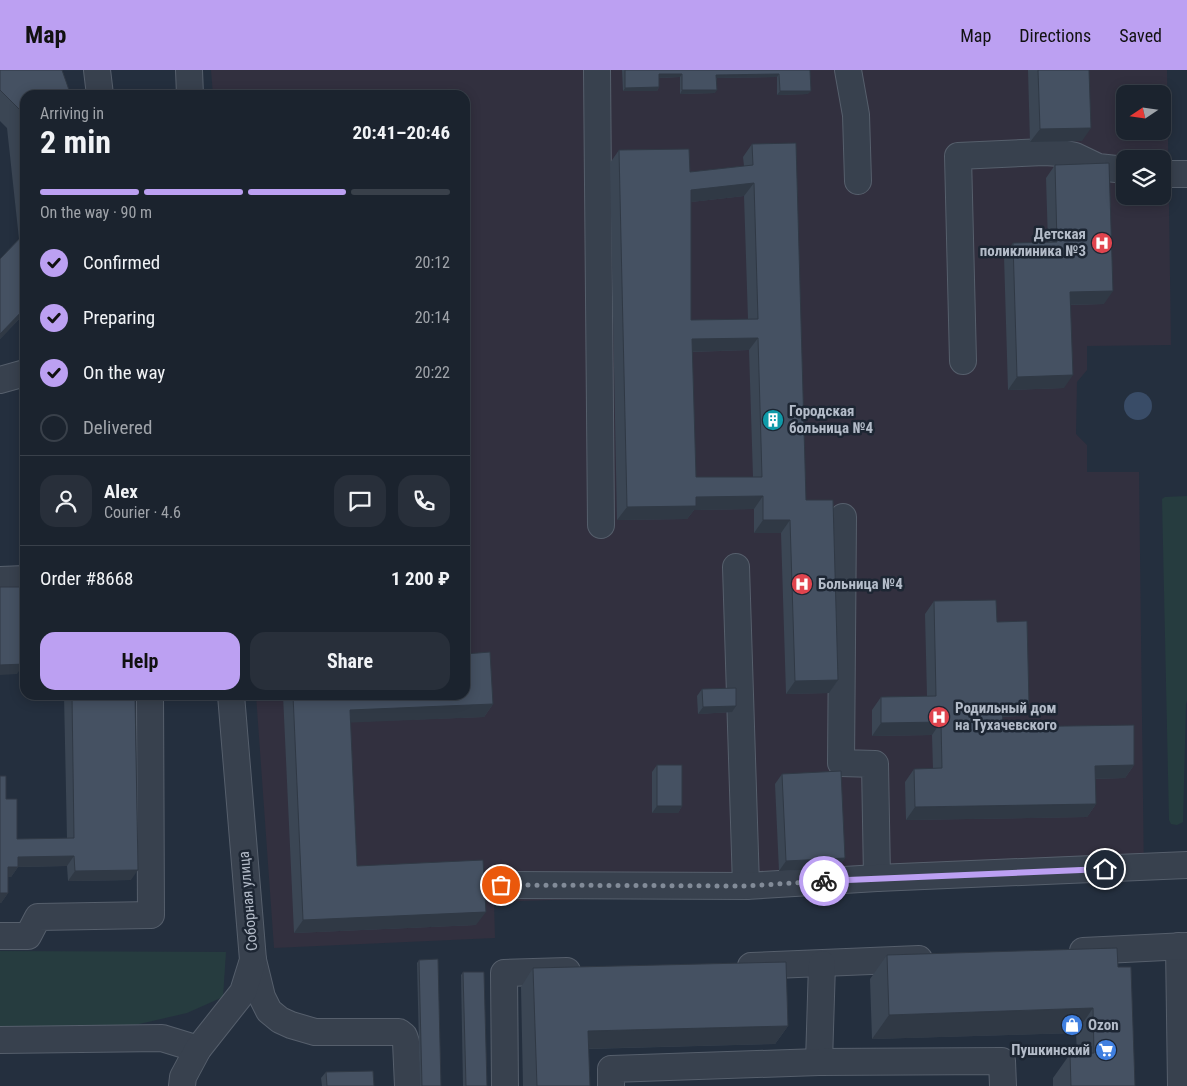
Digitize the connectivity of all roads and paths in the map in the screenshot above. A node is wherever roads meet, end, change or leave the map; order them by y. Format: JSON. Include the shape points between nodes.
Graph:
{"nodes":[{"id":1,"x":97,"y":70,"type":"edge"},
{"id":2,"x":189,"y":70,"type":"edge"},
{"id":3,"x":597,"y":70,"type":"edge"},
{"id":4,"x":848,"y":70,"type":"edge"},
{"id":5,"x":99,"y":90,"type":"edge"},
{"id":6,"x":190,"y":90,"type":"edge"},
{"id":7,"x":1116,"y":169,"type":"edge"},
{"id":8,"x":1171,"y":174,"type":"edge"},
{"id":9,"x":1187,"y":174,"type":"edge"},
{"id":10,"x":858,"y":180,"type":"dead end"},
{"id":11,"x":963,"y":361,"type":"dead end"},
{"id":12,"x":20,"y":375,"type":"edge"},
{"id":13,"x":0,"y":380,"type":"edge"},
{"id":14,"x":843,"y":517,"type":"dead end"},
{"id":15,"x":601,"y":525,"type":"dead end"},
{"id":16,"x":736,"y":567,"type":"dead end"},
{"id":17,"x":20,"y":579,"type":"edge"},
{"id":18,"x":0,"y":580,"type":"edge"},
{"id":19,"x":150,"y":700,"type":"edge"},
{"id":20,"x":231,"y":700,"type":"edge"},
{"id":21,"x":1187,"y":865,"type":"edge"},
{"id":22,"x":878,"y":878,"type":"junction"},
{"id":23,"x":501,"y":885,"type":"dead end"},
{"id":24,"x":746,"y":886,"type":"junction"},
{"id":25,"x":0,"y":936,"type":"edge"},
{"id":26,"x":1183,"y":946,"type":"edge"},
{"id":27,"x":1060,"y":952,"type":"edge"},
{"id":28,"x":941,"y":958,"type":"edge"},
{"id":29,"x":253,"y":960,"type":"junction"},
{"id":30,"x":822,"y":964,"type":"junction"},
{"id":31,"x":732,"y":966,"type":"edge"},
{"id":32,"x":593,"y":970,"type":"edge"},
{"id":33,"x":0,"y":1040,"type":"edge"},
{"id":34,"x":198,"y":1049,"type":"junction"},
{"id":35,"x":820,"y":1062,"type":"junction"},
{"id":36,"x":182,"y":1086,"type":"edge"},
{"id":37,"x":408,"y":1086,"type":"edge"},
{"id":38,"x":505,"y":1086,"type":"edge"},
{"id":39,"x":610,"y":1086,"type":"edge"},
{"id":40,"x":1003,"y":1086,"type":"edge"},
{"id":41,"x":1181,"y":1086,"type":"edge"}],
"edges":[{"from":1,"to":5,"type":"street"},
{"from":2,"to":6,"type":"street"},
{"from":3,"to":15,"type":"street"},
{"from":4,"to":10,"type":"street","via":[[856,115]]},
{"from":7,"to":11,"type":"street","via":[[1098,167],[1061,153],[958,156]]},
{"from":8,"to":9,"type":"street"},
{"from":12,"to":13,"type":"street"},
{"from":14,"to":22,"type":"street","via":[[841,763],[875,764]]},
{"from":16,"to":24,"type":"street"},
{"from":17,"to":18,"type":"street"},
{"from":19,"to":25,"type":"street","via":[[151,915],[38,917],[28,936]]},
{"from":20,"to":29,"type":"street","name":"Соборная улица"},
{"from":21,"to":22,"type":"street"},
{"from":22,"to":24,"type":"street"},
{"from":23,"to":24,"type":"street"},
{"from":26,"to":27,"type":"street"},
{"from":26,"to":41,"type":"street"},
{"from":28,"to":30,"type":"street"},
{"from":29,"to":34,"type":"street","name":"Соборная улица","via":[[243,992]]},
{"from":29,"to":37,"type":"street","via":[[262,997],[280,1020],[315,1032],[399,1032],[404,1036]]},
{"from":30,"to":31,"type":"street"},
{"from":30,"to":35,"type":"street"},
{"from":32,"to":38,"type":"street","via":[[504,973]]},
{"from":33,"to":34,"type":"street","via":[[162,1038]]},
{"from":34,"to":36,"type":"street","name":"Соборная улица","via":[[183,1077]]},
{"from":35,"to":39,"type":"street","via":[[610,1069]]},
{"from":35,"to":40,"type":"street","via":[[1002,1061]]}]}
